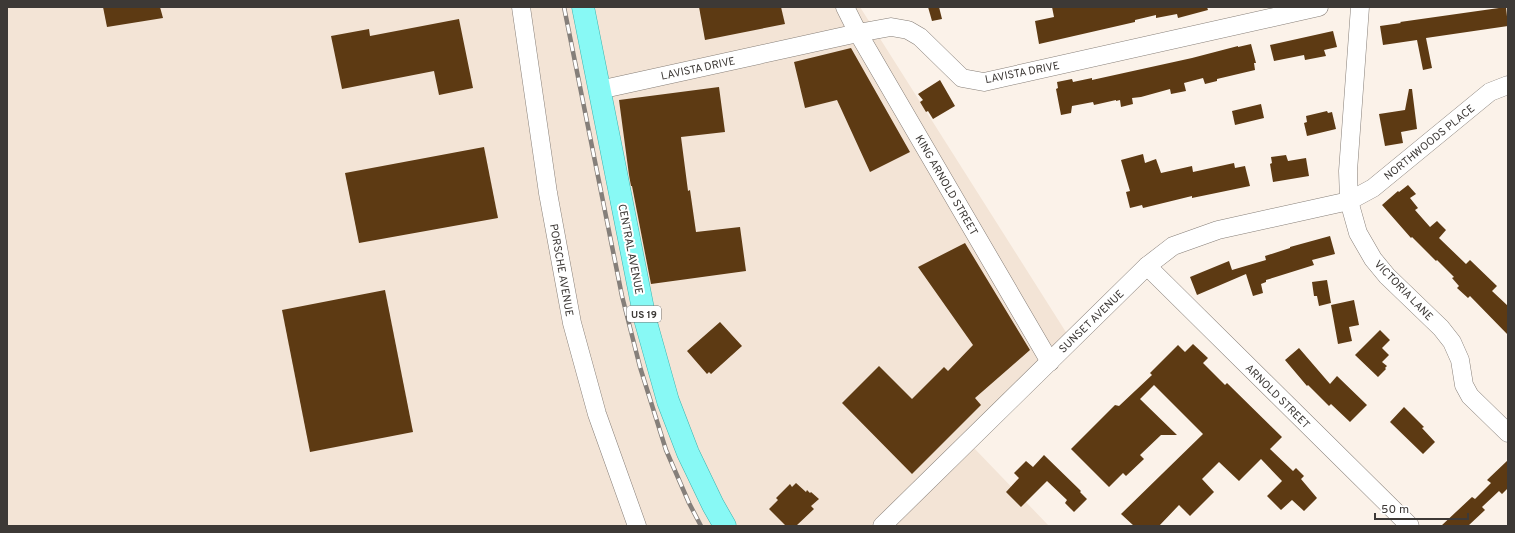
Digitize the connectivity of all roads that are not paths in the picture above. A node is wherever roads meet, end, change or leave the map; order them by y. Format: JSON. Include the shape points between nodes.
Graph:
{"nodes":[{"id":1,"x":521,"y":7,"type":"edge"},
{"id":2,"x":583,"y":7,"type":"edge"},
{"id":3,"x":845,"y":7,"type":"edge"},
{"id":4,"x":1319,"y":7,"type":"edge"},
{"id":5,"x":1360,"y":7,"type":"edge"},
{"id":6,"x":858,"y":33,"type":"junction"},
{"id":7,"x":1508,"y":85,"type":"edge"},
{"id":8,"x":600,"y":90,"type":"junction"},
{"id":9,"x":1349,"y":201,"type":"junction"},
{"id":10,"x":1147,"y":266,"type":"junction"},
{"id":11,"x":1050,"y":362,"type":"junction"},
{"id":12,"x":1508,"y":433,"type":"edge"},
{"id":13,"x":637,"y":526,"type":"edge"},
{"id":14,"x":725,"y":526,"type":"edge"},
{"id":15,"x":882,"y":526,"type":"edge"},
{"id":16,"x":1410,"y":526,"type":"edge"}],
"edges":[{"from":1,"to":13,"type":"street","name":"PORSCHE AVENUE","via":[[548,193],[572,323],[597,414]]},
{"from":2,"to":8,"type":"main road","name":"CENTRAL AVENUE","number":"US 19"},
{"from":3,"to":6,"type":"street","name":"KING ARNOLD STREET"},
{"from":4,"to":6,"type":"street","name":"LAVISTA DRIVE","via":[[984,82],[962,78],[908,30],[891,27]]},
{"from":5,"to":9,"type":"street","name":"VICTORIA LANE","via":[[1348,171]]},
{"from":6,"to":8,"type":"street","name":"LAVISTA DRIVE"},
{"from":6,"to":11,"type":"street","name":"KING ARNOLD STREET"},
{"from":7,"to":9,"type":"street","name":"NORTHWOODS PLACE","via":[[1490,92],[1373,188]]},
{"from":8,"to":14,"type":"main road","name":"CENTRAL AVENUE","number":"US 19","via":[[645,319],[668,401],[688,453]]},
{"from":9,"to":10,"type":"street","name":"SUNSET AVENUE","via":[[1218,230],[1173,246]]},
{"from":9,"to":12,"type":"street","name":"VICTORIA LANE","via":[[1358,232],[1373,259],[1452,342],[1460,360],[1464,385],[1470,396]]},
{"from":10,"to":11,"type":"street","name":"SUNSET AVENUE"},
{"from":10,"to":16,"type":"street","name":"ARNOLD STREET"},
{"from":11,"to":15,"type":"street","name":"SUNSET AVENUE"}]}
